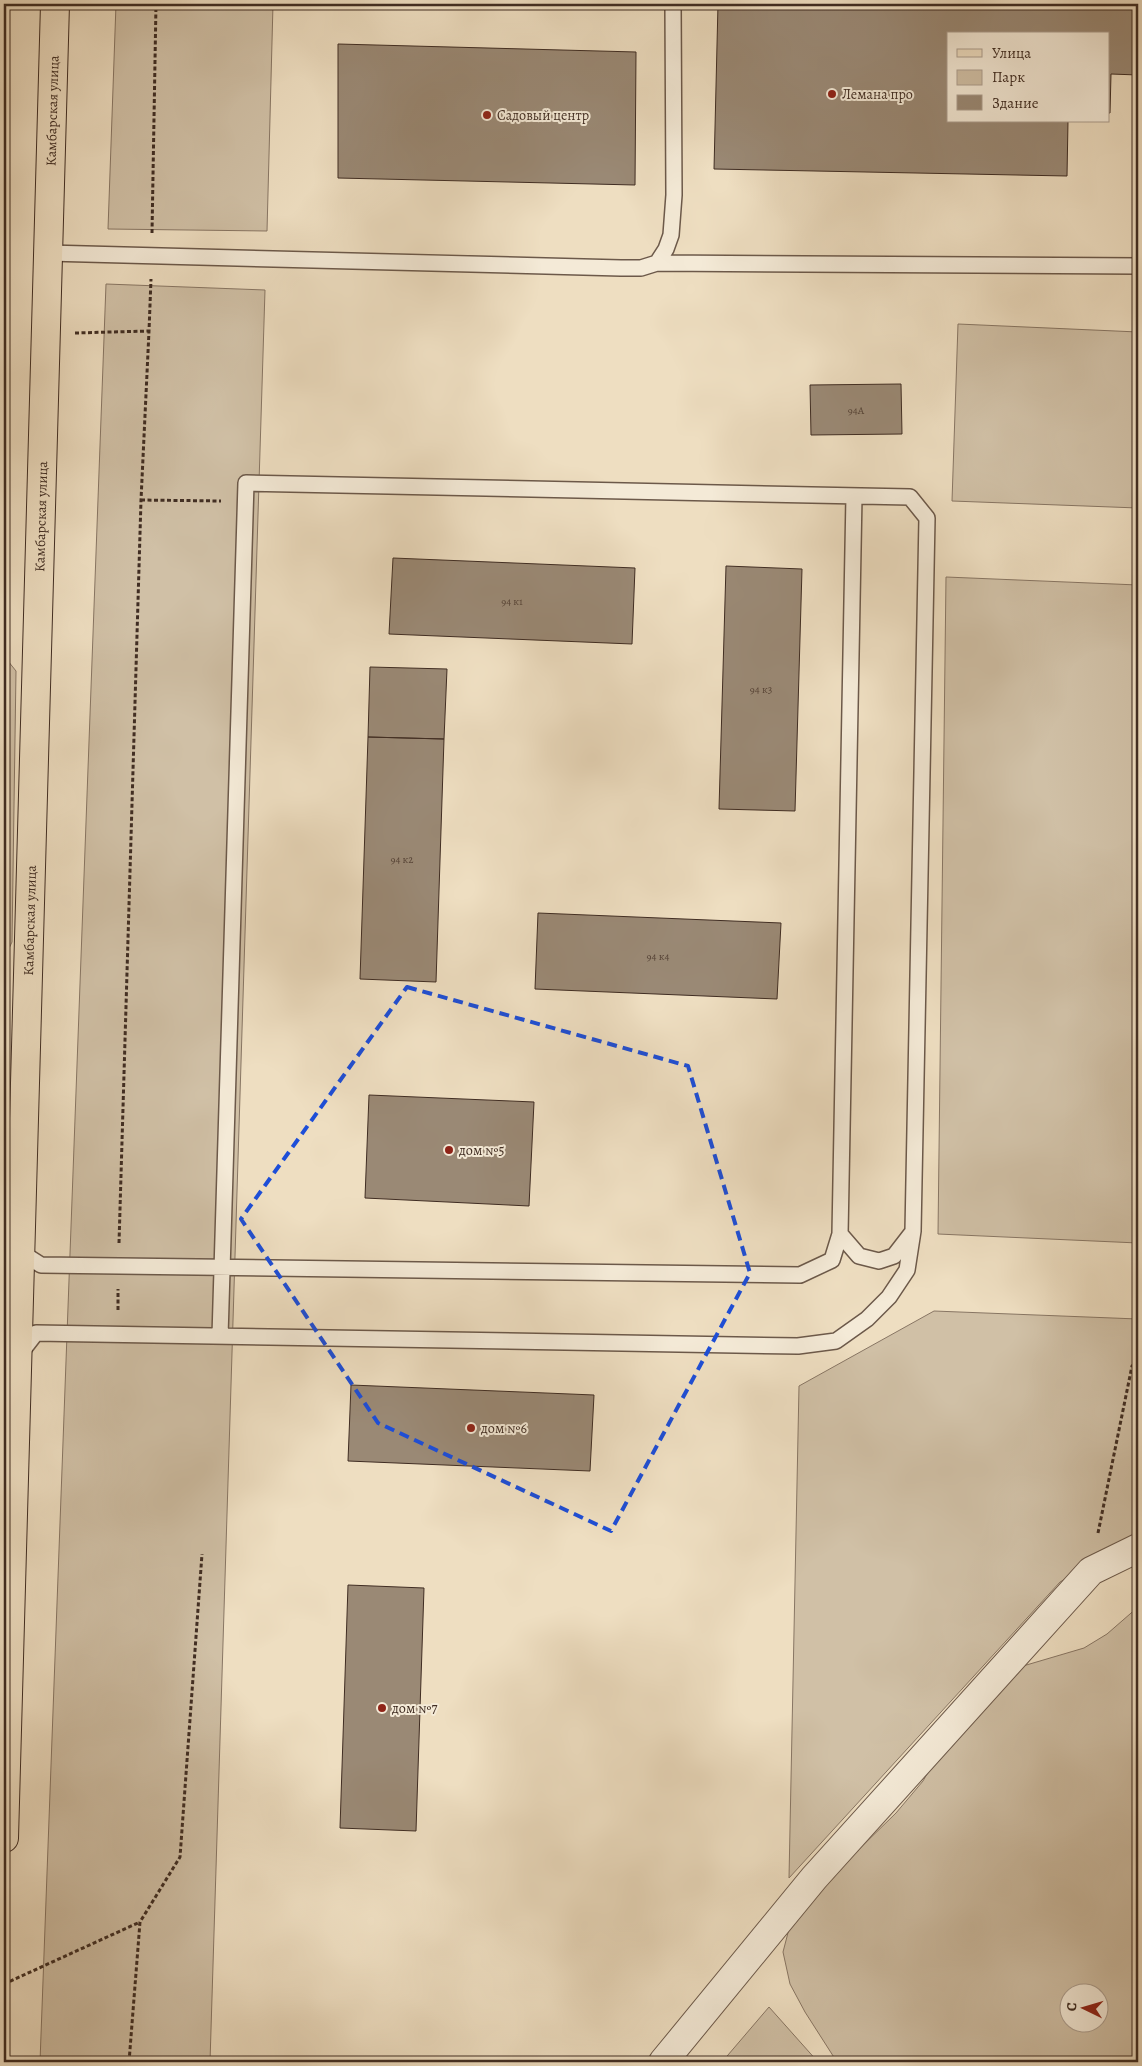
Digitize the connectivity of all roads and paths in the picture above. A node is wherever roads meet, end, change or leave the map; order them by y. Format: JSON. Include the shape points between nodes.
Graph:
{"nodes":[{"id":1,"x":55,"y":4,"type":"edge"},
{"id":2,"x":156,"y":4,"type":"edge"},
{"id":3,"x":673,"y":4,"type":"edge"},
{"id":4,"x":48,"y":253,"type":"junction"},
{"id":5,"x":152,"y":256,"type":"junction"},
{"id":6,"x":656,"y":263,"type":"junction"},
{"id":7,"x":1138,"y":266,"type":"edge"},
{"id":8,"x":149,"y":331,"type":"junction"},
{"id":9,"x":46,"y":334,"type":"junction"},
{"id":10,"x":854,"y":496,"type":"junction"},
{"id":11,"x":142,"y":500,"type":"junction"},
{"id":12,"x":246,"y":501,"type":"junction"},
{"id":13,"x":913,"y":1231,"type":"junction"},
{"id":14,"x":840,"y":1234,"type":"junction"},
{"id":15,"x":14,"y":1240,"type":"edge"},
{"id":16,"x":119,"y":1266,"type":"junction"},
{"id":17,"x":222,"y":1267,"type":"junction"},
{"id":18,"x":118,"y":1334,"type":"junction"},
{"id":19,"x":220,"y":1336,"type":"junction"},
{"id":20,"x":17,"y":1358,"type":"junction"},
{"id":21,"x":1138,"y":1361,"type":"edge"},
{"id":22,"x":1138,"y":1548,"type":"edge"},
{"id":23,"x":202,"y":1554,"type":"dead end"},
{"id":24,"x":1091,"y":1571,"type":"junction"},
{"id":25,"x":6,"y":1666,"type":"edge"},
{"id":26,"x":4,"y":1838,"type":"edge"},
{"id":27,"x":140,"y":1922,"type":"junction"},
{"id":28,"x":4,"y":1984,"type":"edge"},
{"id":29,"x":129,"y":2062,"type":"edge"},
{"id":30,"x":663,"y":2062,"type":"edge"}],
"edges":[{"from":1,"to":4,"type":"main road","name":"Камбарская улица"},
{"from":2,"to":5,"type":"path"},
{"from":3,"to":6,"type":"lane","via":[[674,195],[671,235]]},
{"from":4,"to":5,"type":"lane"},
{"from":4,"to":9,"type":"main road","name":"Камбарская улица"},
{"from":5,"to":6,"type":"lane","via":[[621,268],[641,268]]},
{"from":5,"to":8,"type":"path"},
{"from":6,"to":7,"type":"lane"},
{"from":8,"to":9,"type":"path"},
{"from":8,"to":11,"type":"path"},
{"from":9,"to":15,"type":"main road","name":"Камбарская улица"},
{"from":10,"to":12,"type":"lane","via":[[246,483]]},
{"from":10,"to":13,"type":"lane","via":[[910,497],[927,518]]},
{"from":10,"to":14,"type":"lane"},
{"from":11,"to":12,"type":"path"},
{"from":11,"to":16,"type":"path"},
{"from":12,"to":17,"type":"lane"},
{"from":13,"to":14,"type":"lane","via":[[894,1256],[879,1261],[859,1256]]},
{"from":13,"to":19,"type":"lane","via":[[907,1270],[889,1297],[867,1319],[836,1341],[798,1346]]},
{"from":14,"to":17,"type":"lane","via":[[832,1260],[800,1275]]},
{"from":15,"to":16,"type":"lane","via":[[41,1265]]},
{"from":15,"to":20,"type":"main road","name":"Камбарская улица"},
{"from":16,"to":17,"type":"lane"},
{"from":16,"to":18,"type":"path"},
{"from":17,"to":19,"type":"lane"},
{"from":18,"to":19,"type":"lane"},
{"from":18,"to":20,"type":"lane","via":[[36,1333]]},
{"from":20,"to":25,"type":"main road","name":"Камбарская улица"},
{"from":21,"to":24,"type":"path","via":[[1132,1366]]},
{"from":22,"to":24,"type":"street"},
{"from":23,"to":27,"type":"path","via":[[180,1856]]},
{"from":24,"to":30,"type":"street","via":[[814,1878]]},
{"from":25,"to":26,"type":"main road","name":"Камбарская улица"},
{"from":27,"to":28,"type":"path"},
{"from":27,"to":29,"type":"path"}]}
